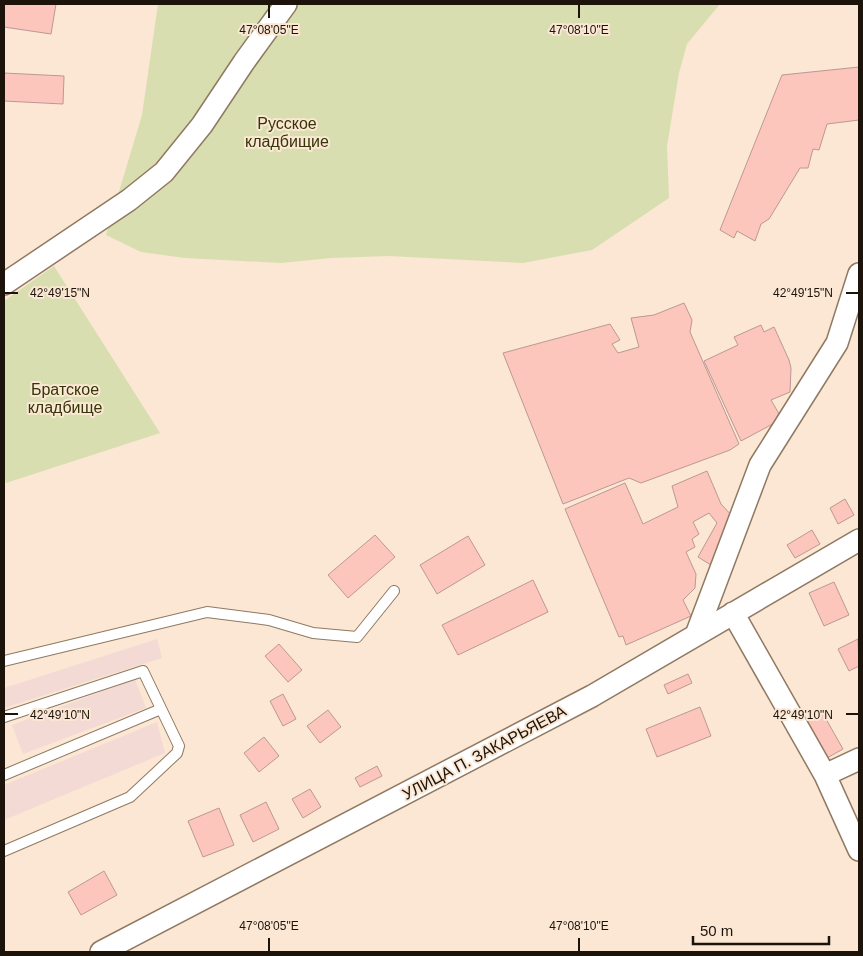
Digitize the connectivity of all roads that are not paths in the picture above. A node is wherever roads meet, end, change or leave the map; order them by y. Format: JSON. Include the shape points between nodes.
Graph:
{"nodes":[{"id":1,"x":286,"y":4,"type":"edge"},
{"id":2,"x":859,"y":274,"type":"edge"},
{"id":3,"x":4,"y":284,"type":"edge"},
{"id":4,"x":859,"y":540,"type":"edge"},
{"id":5,"x":394,"y":591,"type":"dead end"},
{"id":6,"x":733,"y":613,"type":"junction"},
{"id":7,"x":696,"y":635,"type":"junction"},
{"id":8,"x":4,"y":661,"type":"edge"},
{"id":9,"x":161,"y":708,"type":"junction"},
{"id":10,"x":4,"y":717,"type":"edge"},
{"id":11,"x":859,"y":759,"type":"edge"},
{"id":12,"x":4,"y":775,"type":"edge"},
{"id":13,"x":825,"y":775,"type":"junction"},
{"id":14,"x":859,"y":850,"type":"edge"},
{"id":15,"x":4,"y":851,"type":"edge"},
{"id":16,"x":101,"y":952,"type":"edge"}],
"edges":[{"from":1,"to":3,"type":"street","via":[[202,125],[164,172],[129,200]]},
{"from":2,"to":7,"type":"street","via":[[837,344],[760,465]]},
{"from":4,"to":6,"type":"street","name":"УЛИЦА П. ЗАКАРЬЯЕВА"},
{"from":5,"to":8,"type":"lane","via":[[357,637],[313,633],[269,620],[208,612]]},
{"from":6,"to":7,"type":"street","name":"УЛИЦА П. ЗАКАРЬЯЕВА"},
{"from":6,"to":13,"type":"street"},
{"from":7,"to":16,"type":"street","name":"УЛИЦА П. ЗАКАРЬЯЕВА","via":[[592,696]]},
{"from":9,"to":10,"type":"lane","via":[[143,671]]},
{"from":9,"to":12,"type":"lane"},
{"from":9,"to":15,"type":"lane","via":[[179,746],[177,753],[130,797]]},
{"from":11,"to":13,"type":"street"},
{"from":13,"to":14,"type":"street"}]}
